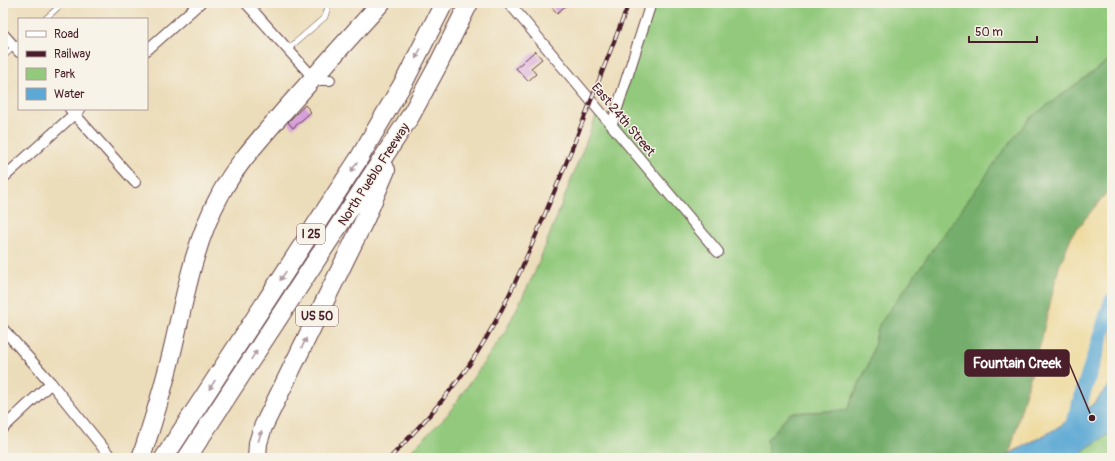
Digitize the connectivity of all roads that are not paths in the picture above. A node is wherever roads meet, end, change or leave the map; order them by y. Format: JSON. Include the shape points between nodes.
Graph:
{"nodes":[{"id":1,"x":63,"y":3,"type":"edge"},
{"id":2,"x":200,"y":3,"type":"edge"},
{"id":3,"x":246,"y":3,"type":"edge"},
{"id":4,"x":329,"y":3,"type":"edge"},
{"id":5,"x":381,"y":3,"type":"edge"},
{"id":6,"x":444,"y":3,"type":"edge"},
{"id":7,"x":469,"y":3,"type":"edge"},
{"id":8,"x":509,"y":3,"type":"edge"},
{"id":9,"x":651,"y":3,"type":"edge"},
{"id":10,"x":46,"y":18,"type":"edge"},
{"id":11,"x":3,"y":34,"type":"edge"},
{"id":12,"x":17,"y":47,"type":"edge"},
{"id":13,"x":148,"y":49,"type":"edge"},
{"id":14,"x":288,"y":49,"type":"junction"},
{"id":15,"x":3,"y":56,"type":"edge"},
{"id":16,"x":322,"y":78,"type":"junction"},
{"id":17,"x":75,"y":111,"type":"edge"},
{"id":18,"x":411,"y":114,"type":"junction"},
{"id":19,"x":612,"y":124,"type":"junction"},
{"id":20,"x":3,"y":178,"type":"edge"},
{"id":21,"x":135,"y":182,"type":"dead end"},
{"id":22,"x":718,"y":252,"type":"dead end"},
{"id":23,"x":3,"y":329,"type":"edge"},
{"id":24,"x":51,"y":383,"type":"junction"},
{"id":25,"x":3,"y":428,"type":"edge"},
{"id":26,"x":107,"y":456,"type":"edge"},
{"id":27,"x":141,"y":458,"type":"edge"},
{"id":28,"x":164,"y":458,"type":"edge"},
{"id":29,"x":187,"y":458,"type":"edge"},
{"id":30,"x":257,"y":458,"type":"edge"}],
"edges":[{"from":1,"to":10,"type":"lane"},
{"from":2,"to":13,"type":"street"},
{"from":3,"to":14,"type":"street"},
{"from":4,"to":14,"type":"lane","via":[[325,17]]},
{"from":5,"to":16,"type":"highway"},
{"from":6,"to":28,"type":"highway","name":"North Pueblo Freeway","number":"I 25","one_way":true,"via":[[381,123],[328,209]]},
{"from":7,"to":18,"type":"highway","name":"North Pueblo Freeway","number":"I 25","via":[[438,67]]},
{"from":8,"to":19,"type":"street","name":"East 24th Street"},
{"from":9,"to":19,"type":"street"},
{"from":11,"to":12,"type":"street"},
{"from":12,"to":15,"type":"lane"},
{"from":14,"to":16,"type":"street"},
{"from":16,"to":27,"type":"highway","via":[[240,164],[220,195],[202,236],[168,368]]},
{"from":17,"to":20,"type":"street"},
{"from":17,"to":21,"type":"street"},
{"from":29,"to":18,"type":"highway","name":"North Pueblo Freeway","number":"I 25","one_way":true},
{"from":30,"to":18,"type":"highway","number":"US 50","one_way":true,"via":[[263,427],[366,217]]},
{"from":19,"to":22,"type":"street","name":"East 24th Street"},
{"from":23,"to":24,"type":"street"},
{"from":24,"to":25,"type":"street"},
{"from":24,"to":26,"type":"street"}]}
